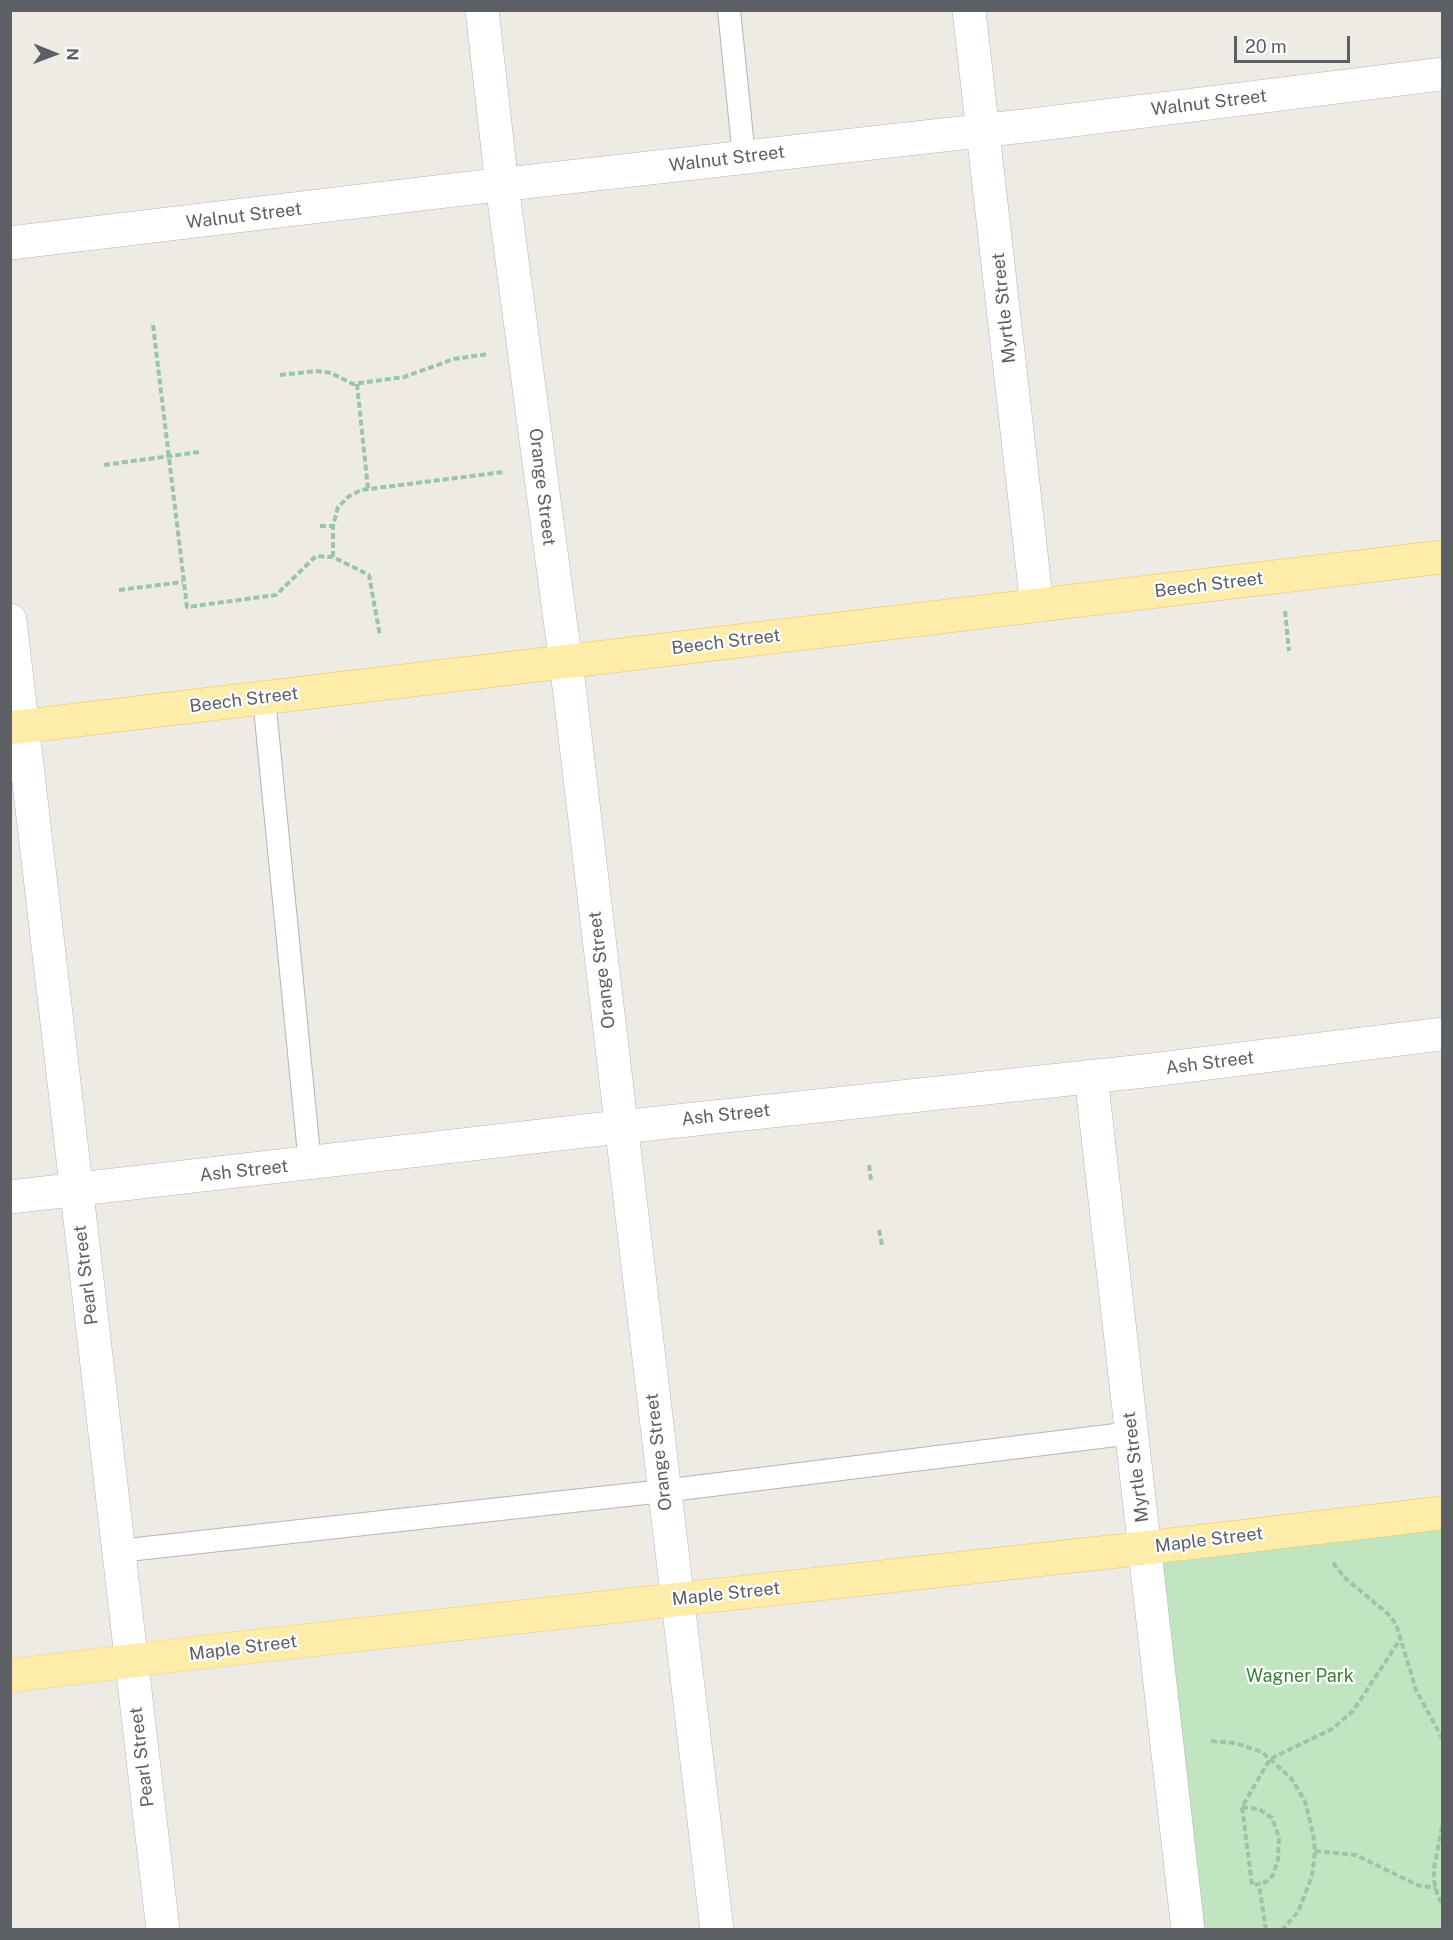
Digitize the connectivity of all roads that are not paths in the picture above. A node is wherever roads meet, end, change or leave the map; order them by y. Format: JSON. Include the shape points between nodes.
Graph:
{"nodes":[{"id":1,"x":482,"y":10,"type":"edge"},
{"id":2,"x":729,"y":10,"type":"edge"},
{"id":3,"x":969,"y":10,"type":"edge"},
{"id":4,"x":1443,"y":74,"type":"edge"},
{"id":5,"x":984,"y":130,"type":"junction"},
{"id":6,"x":744,"y":157,"type":"junction"},
{"id":7,"x":502,"y":185,"type":"junction"},
{"id":8,"x":10,"y":243,"type":"edge"},
{"id":9,"x":1443,"y":557,"type":"edge"},
{"id":10,"x":1037,"y":606,"type":"junction"},
{"id":11,"x":10,"y":620,"type":"edge"},
{"id":12,"x":564,"y":661,"type":"junction"},
{"id":13,"x":264,"y":698,"type":"junction"},
{"id":14,"x":17,"y":728,"type":"edge"},
{"id":15,"x":1443,"y":1034,"type":"edge"},
{"id":16,"x":1091,"y":1076,"type":"junction"},
{"id":17,"x":620,"y":1127,"type":"junction"},
{"id":18,"x":310,"y":1164,"type":"junction"},
{"id":19,"x":76,"y":1190,"type":"junction"},
{"id":20,"x":10,"y":1197,"type":"edge"},
{"id":21,"x":1132,"y":1433,"type":"junction"},
{"id":22,"x":663,"y":1491,"type":"junction"},
{"id":23,"x":1443,"y":1513,"type":"edge"},
{"id":24,"x":1145,"y":1548,"type":"junction"},
{"id":25,"x":119,"y":1551,"type":"junction"},
{"id":26,"x":678,"y":1600,"type":"junction"},
{"id":27,"x":131,"y":1662,"type":"junction"},
{"id":28,"x":10,"y":1676,"type":"edge"},
{"id":29,"x":163,"y":1929,"type":"edge"},
{"id":30,"x":717,"y":1929,"type":"edge"},
{"id":31,"x":1188,"y":1929,"type":"edge"}],
"edges":[{"from":1,"to":7,"type":"street","name":"Orange Street"},
{"from":2,"to":6,"type":"lane"},
{"from":3,"to":5,"type":"street","name":"Myrtle Street"},
{"from":4,"to":5,"type":"street","name":"Walnut Street"},
{"from":5,"to":6,"type":"street","name":"Walnut Street"},
{"from":5,"to":10,"type":"street","name":"Myrtle Street"},
{"from":6,"to":7,"type":"street","name":"Walnut Street"},
{"from":7,"to":8,"type":"street","name":"Walnut Street"},
{"from":7,"to":12,"type":"street","name":"Orange Street"},
{"from":9,"to":10,"type":"main road","name":"Beech Street"},
{"from":10,"to":12,"type":"main road","name":"Beech Street"},
{"from":11,"to":14,"type":"street","name":"Pearl Street"},
{"from":12,"to":13,"type":"main road","name":"Beech Street"},
{"from":12,"to":17,"type":"street","name":"Orange Street"},
{"from":13,"to":14,"type":"main road","name":"Beech Street"},
{"from":13,"to":18,"type":"lane"},
{"from":14,"to":19,"type":"street","name":"Pearl Street"},
{"from":15,"to":16,"type":"street","name":"Ash Street"},
{"from":16,"to":17,"type":"street","name":"Ash Street"},
{"from":16,"to":21,"type":"street","name":"Myrtle Street"},
{"from":17,"to":18,"type":"street","name":"Ash Street"},
{"from":17,"to":22,"type":"street","name":"Orange Street"},
{"from":18,"to":19,"type":"street","name":"Ash Street"},
{"from":19,"to":20,"type":"street","name":"Ash Street"},
{"from":19,"to":25,"type":"street","name":"Pearl Street"},
{"from":21,"to":22,"type":"lane"},
{"from":21,"to":24,"type":"street","name":"Myrtle Street"},
{"from":22,"to":25,"type":"lane"},
{"from":22,"to":26,"type":"street","name":"Orange Street"},
{"from":23,"to":24,"type":"main road","name":"Maple Street"},
{"from":24,"to":26,"type":"main road","name":"Maple Street"},
{"from":24,"to":31,"type":"street","name":"Myrtle Street"},
{"from":25,"to":27,"type":"street","name":"Pearl Street"},
{"from":26,"to":27,"type":"main road","name":"Maple Street"},
{"from":26,"to":30,"type":"street","name":"Orange Street"},
{"from":27,"to":28,"type":"main road","name":"Maple Street"},
{"from":27,"to":29,"type":"street","name":"Pearl Street"}]}
